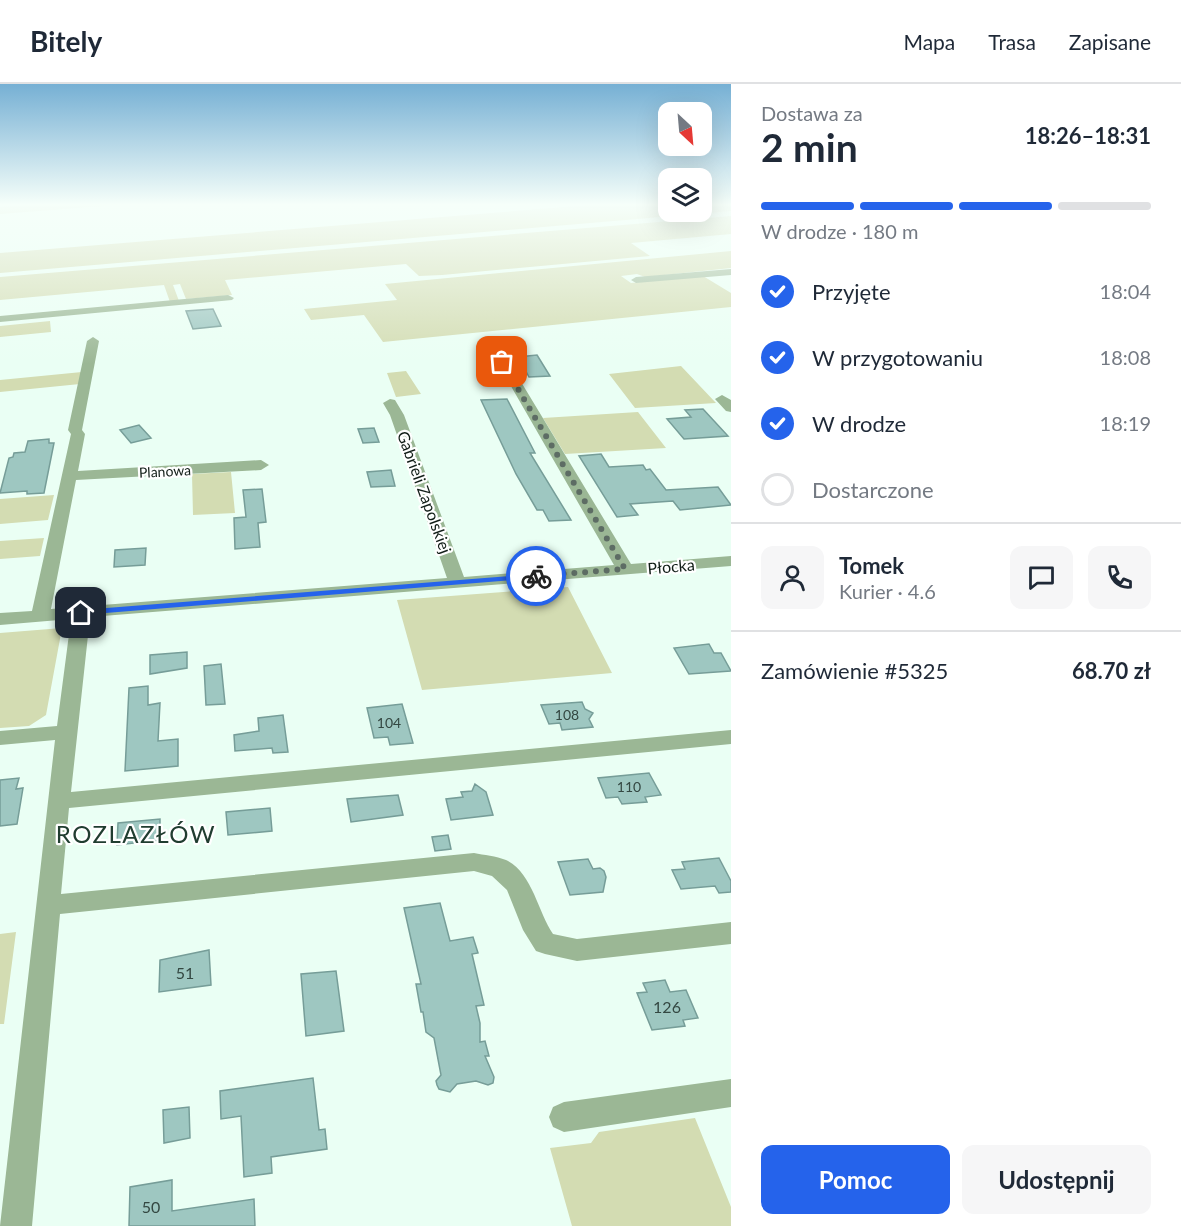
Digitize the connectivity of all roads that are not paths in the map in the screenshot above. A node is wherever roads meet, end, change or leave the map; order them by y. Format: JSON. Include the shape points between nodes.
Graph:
{"nodes":[{"id":1,"x":731,"y":272,"type":"edge"},
{"id":2,"x":636,"y":280,"type":"dead end"},
{"id":3,"x":228,"y":298,"type":"dead end"},
{"id":4,"x":0,"y":319,"type":"edge"},
{"id":5,"x":93,"y":341,"type":"dead end"},
{"id":6,"x":502,"y":362,"type":"dead end"},
{"id":7,"x":390,"y":403,"type":"dead end"},
{"id":8,"x":261,"y":465,"type":"dead end"},
{"id":9,"x":69,"y":476,"type":"junction"},
{"id":10,"x":731,"y":561,"type":"edge"},
{"id":11,"x":625,"y":569,"type":"junction"},
{"id":12,"x":457,"y":582,"type":"junction"},
{"id":13,"x":81,"y":613,"type":"junction"},
{"id":14,"x":40,"y":616,"type":"junction"},
{"id":15,"x":0,"y":619,"type":"edge"},
{"id":16,"x":66,"y":732,"type":"junction"},
{"id":17,"x":731,"y":737,"type":"edge"},
{"id":18,"x":0,"y":738,"type":"edge"},
{"id":19,"x":58,"y":801,"type":"junction"},
{"id":20,"x":49,"y":905,"type":"junction"},
{"id":21,"x":731,"y":933,"type":"edge"},
{"id":22,"x":731,"y":1093,"type":"edge"},
{"id":23,"x":564,"y":1117,"type":"dead end"},
{"id":24,"x":16,"y":1226,"type":"edge"}],
"edges":[{"from":1,"to":2,"type":"street"},
{"from":3,"to":4,"type":"street"},
{"from":5,"to":9,"type":"street"},
{"from":6,"to":11,"type":"street"},
{"from":7,"to":12,"type":"street","name":"Gabrieli Zapolskiej"},
{"from":8,"to":9,"type":"street","name":"Planowa"},
{"from":9,"to":14,"type":"street"},
{"from":10,"to":11,"type":"street","name":"Płocka"},
{"from":11,"to":12,"type":"street","name":"Płocka"},
{"from":12,"to":13,"type":"street","name":"Płocka"},
{"from":13,"to":14,"type":"street","name":"Płocka"},
{"from":13,"to":16,"type":"street"},
{"from":14,"to":15,"type":"street","name":"Płocka"},
{"from":16,"to":18,"type":"street"},
{"from":16,"to":19,"type":"street"},
{"from":17,"to":19,"type":"street"},
{"from":19,"to":20,"type":"street"},
{"from":20,"to":21,"type":"street","via":[[474,862],[500,868],[518,885],[532,923],[545,943],[577,950]]},
{"from":20,"to":24,"type":"street"},
{"from":22,"to":23,"type":"street"}]}
